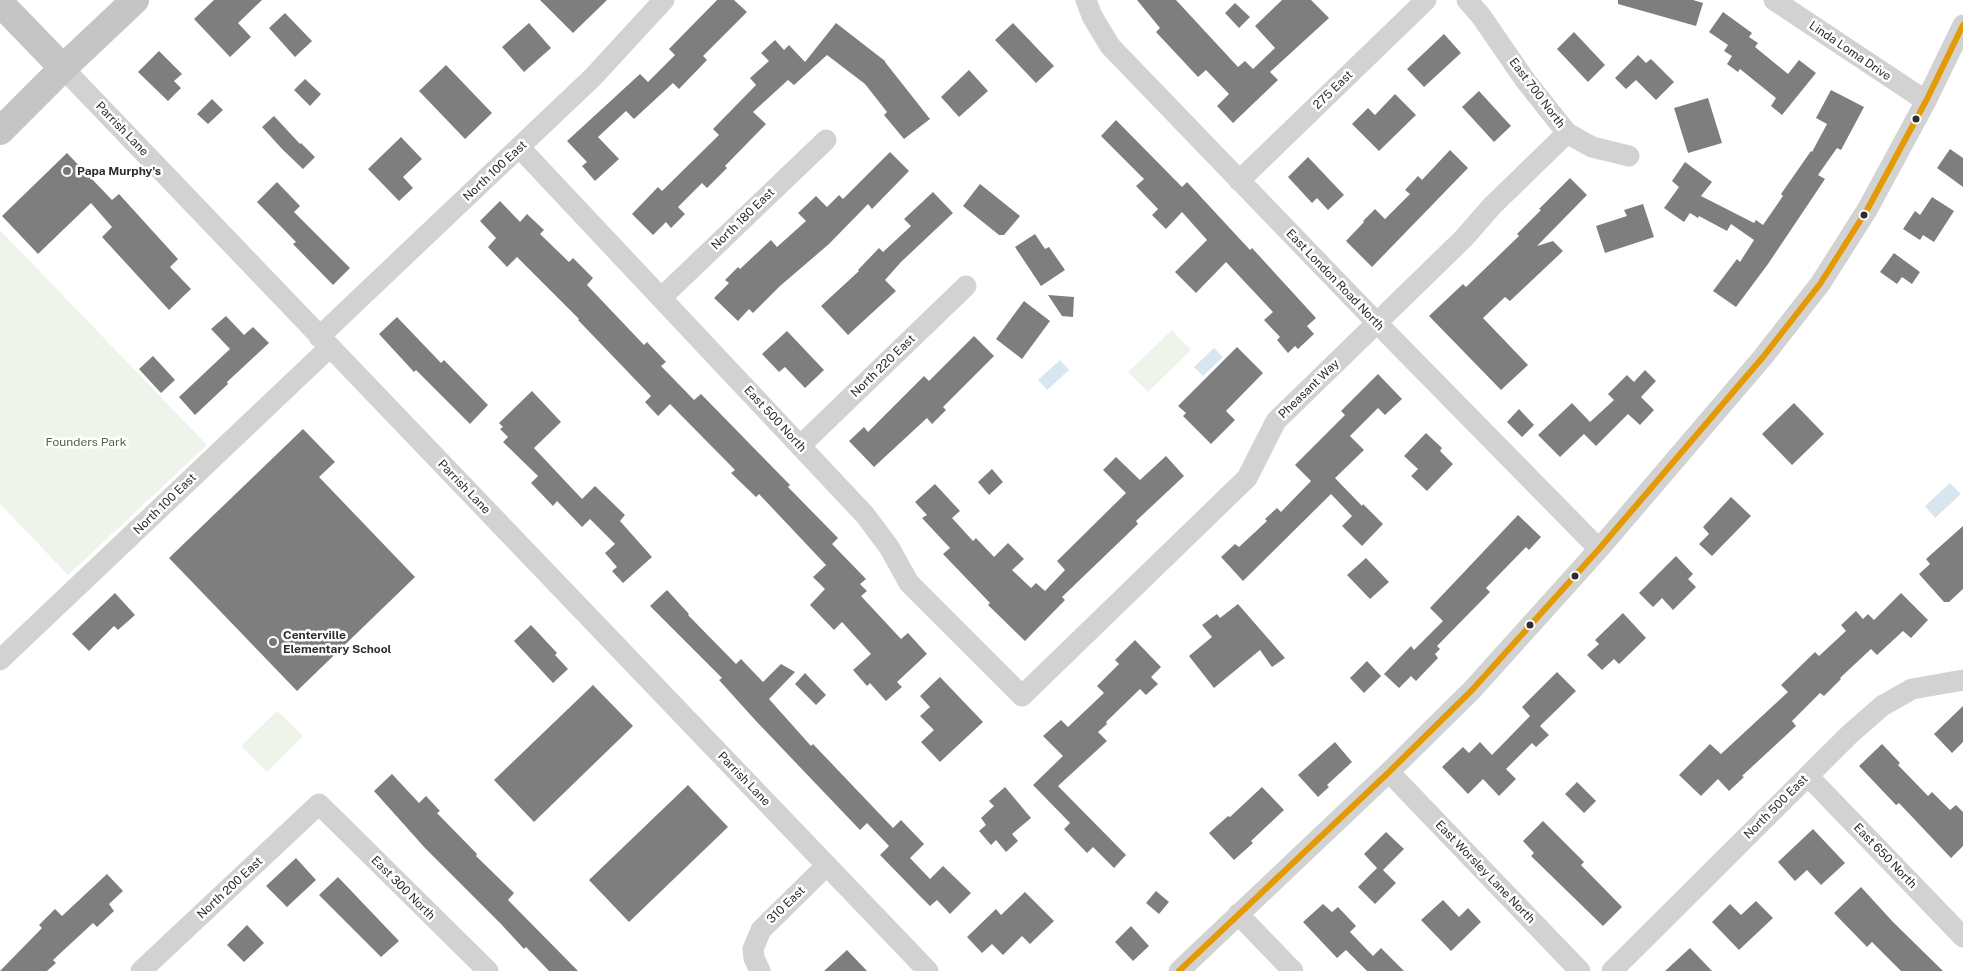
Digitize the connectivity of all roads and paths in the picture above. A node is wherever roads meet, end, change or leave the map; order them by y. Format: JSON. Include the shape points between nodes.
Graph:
{"nodes":[{"id":1,"x":135,"y":0,"type":"edge"},
{"id":2,"x":664,"y":0,"type":"edge"},
{"id":3,"x":1086,"y":0,"type":"edge"},
{"id":4,"x":1426,"y":0,"type":"edge"},
{"id":5,"x":1467,"y":0,"type":"edge"},
{"id":6,"x":1774,"y":0,"type":"edge"},
{"id":7,"x":0,"y":3,"type":"edge"},
{"id":8,"x":1963,"y":25,"type":"edge"},
{"id":9,"x":63,"y":68,"type":"junction"},
{"id":10,"x":1926,"y":101,"type":"junction"},
{"id":11,"x":0,"y":131,"type":"edge"},
{"id":12,"x":1567,"y":133,"type":"junction"},
{"id":13,"x":826,"y":140,"type":"dead end"},
{"id":14,"x":520,"y":148,"type":"junction"},
{"id":15,"x":1629,"y":156,"type":"dead end"},
{"id":16,"x":1239,"y":181,"type":"junction"},
{"id":17,"x":966,"y":286,"type":"dead end"},
{"id":18,"x":661,"y":298,"type":"junction"},
{"id":19,"x":1376,"y":322,"type":"junction"},
{"id":20,"x":324,"y":342,"type":"junction"},
{"id":21,"x":800,"y":446,"type":"junction"},
{"id":22,"x":1599,"y":549,"type":"junction"},
{"id":23,"x":0,"y":660,"type":"edge"},
{"id":24,"x":1963,"y":680,"type":"edge"},
{"id":25,"x":1022,"y":696,"type":"joint"},
{"id":26,"x":1389,"y":772,"type":"junction"},
{"id":27,"x":1808,"y":776,"type":"junction"},
{"id":28,"x":319,"y":804,"type":"joint"},
{"id":29,"x":827,"y":865,"type":"junction"},
{"id":30,"x":1238,"y":914,"type":"junction"},
{"id":31,"x":1963,"y":937,"type":"edge"},
{"id":32,"x":141,"y":971,"type":"edge"},
{"id":33,"x":488,"y":971,"type":"edge"},
{"id":34,"x":760,"y":971,"type":"edge"},
{"id":35,"x":928,"y":971,"type":"edge"},
{"id":36,"x":1179,"y":971,"type":"edge"},
{"id":37,"x":1293,"y":971,"type":"edge"},
{"id":38,"x":1580,"y":971,"type":"edge"},
{"id":39,"x":1612,"y":971,"type":"edge"}],
"edges":[{"from":1,"to":9,"type":"main road"},
{"from":2,"to":14,"type":"street","name":"North 100 East","via":[[593,77]]},
{"from":3,"to":16,"type":"street","name":"East London Road North","via":[[1110,46]]},
{"from":4,"to":16,"type":"street","name":"275 East"},
{"from":5,"to":12,"type":"street","name":"East 700 North"},
{"from":6,"to":10,"type":"street","name":"Linda Loma Drive"},
{"from":7,"to":9,"type":"main road","name":"Parrish Lane"},
{"from":8,"to":10,"type":"street"},
{"from":9,"to":11,"type":"main road"},
{"from":9,"to":20,"type":"street","name":"Parrish Lane"},
{"from":10,"to":22,"type":"street","via":[[1867,210],[1820,284],[1763,357]]},
{"from":12,"to":15,"type":"street","name":"East 700 North","via":[[1592,147]]},
{"from":12,"to":19,"type":"street","name":"Pheasant Way"},
{"from":13,"to":18,"type":"street","name":"North 180 East"},
{"from":14,"to":18,"type":"street","name":"East 500 North"},
{"from":14,"to":20,"type":"street","name":"North 100 East"},
{"from":16,"to":19,"type":"street","name":"East London Road North"},
{"from":17,"to":21,"type":"street","name":"North 220 East"},
{"from":18,"to":21,"type":"street","name":"East 500 North"},
{"from":19,"to":22,"type":"street","name":"East London Road North"},
{"from":19,"to":25,"type":"street","name":"Pheasant Way","via":[[1276,421],[1248,478]]},
{"from":20,"to":23,"type":"street","name":"North 100 East"},
{"from":20,"to":29,"type":"street","name":"Parrish Lane"},
{"from":21,"to":25,"type":"street","name":"East 500 North","via":[[865,515],[889,547],[909,583]]},
{"from":22,"to":26,"type":"street","via":[[1472,690]]},
{"from":24,"to":27,"type":"street","name":"North 500 East","via":[[1912,689],[1882,706]]},
{"from":26,"to":30,"type":"street"},
{"from":26,"to":38,"type":"street","name":"East Worsley Lane North"},
{"from":27,"to":31,"type":"street","name":"East 650 North"},
{"from":27,"to":39,"type":"street","name":"North 500 East"},
{"from":28,"to":32,"type":"street","name":"North 200 East"},
{"from":28,"to":33,"type":"street","name":"East 300 North"},
{"from":29,"to":34,"type":"street","name":"310 East","via":[[757,936],[753,950]]},
{"from":29,"to":35,"type":"street","name":"Parrish Lane"},
{"from":30,"to":36,"type":"street"},
{"from":30,"to":37,"type":"street"}]}
